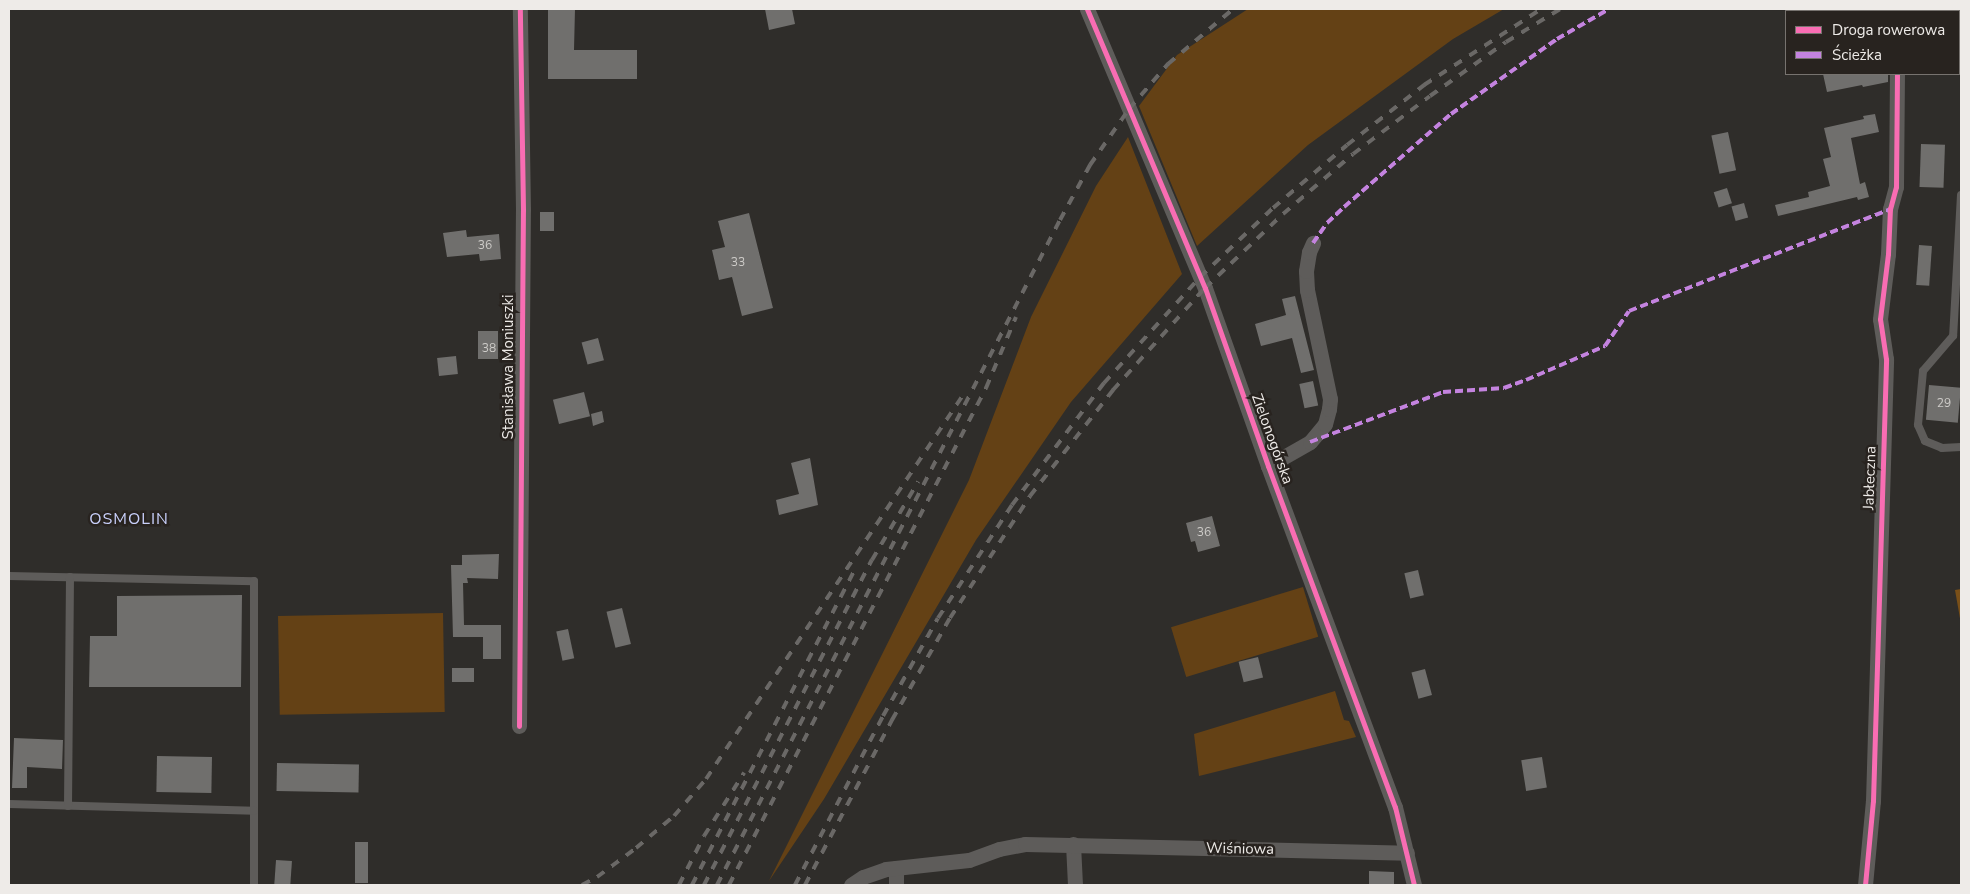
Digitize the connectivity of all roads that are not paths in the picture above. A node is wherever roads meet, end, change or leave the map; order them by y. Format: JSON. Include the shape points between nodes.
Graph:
{"nodes":[{"id":1,"x":520,"y":9,"type":"edge"},
{"id":2,"x":1087,"y":9,"type":"edge"},
{"id":3,"x":1896,"y":75,"type":"edge"},
{"id":4,"x":1961,"y":195,"type":"edge"},
{"id":5,"x":1313,"y":243,"type":"dead end"},
{"id":6,"x":1961,"y":447,"type":"edge"},
{"id":7,"x":1268,"y":466,"type":"junction"},
{"id":8,"x":9,"y":576,"type":"edge"},
{"id":9,"x":70,"y":577,"type":"junction"},
{"id":10,"x":519,"y":726,"type":"dead end"},
{"id":11,"x":9,"y":804,"type":"edge"},
{"id":12,"x":68,"y":806,"type":"junction"},
{"id":13,"x":254,"y":811,"type":"junction"},
{"id":14,"x":1073,"y":844,"type":"junction"},
{"id":15,"x":1407,"y":853,"type":"junction"},
{"id":16,"x":896,"y":868,"type":"junction"},
{"id":17,"x":254,"y":885,"type":"edge"},
{"id":18,"x":851,"y":885,"type":"edge"},
{"id":19,"x":896,"y":885,"type":"edge"},
{"id":20,"x":1075,"y":885,"type":"edge"},
{"id":21,"x":1414,"y":885,"type":"edge"},
{"id":22,"x":1865,"y":885,"type":"edge"}],
"edges":[{"from":1,"to":10,"type":"street","name":"Stanisława Moniuszki","via":[[523,219]]},
{"from":2,"to":7,"type":"street","name":"Zielonogórska","via":[[1205,288]]},
{"from":3,"to":22,"type":"street","name":"Jabłeczna","via":[[1896,187],[1890,209],[1880,319],[1886,359],[1873,801]]},
{"from":4,"to":6,"type":"lane","via":[[1953,336],[1923,371],[1918,425],[1925,441],[1942,448]]},
{"from":5,"to":7,"type":"street","via":[[1306,271],[1307,290],[1330,399],[1329,409],[1325,424],[1310,442]]},
{"from":7,"to":15,"type":"street","name":"Zielonogórska","via":[[1395,807]]},
{"from":8,"to":9,"type":"lane"},
{"from":9,"to":12,"type":"lane"},
{"from":9,"to":13,"type":"lane","via":[[254,581]]},
{"from":11,"to":12,"type":"lane"},
{"from":12,"to":13,"type":"lane"},
{"from":13,"to":17,"type":"lane"},
{"from":14,"to":15,"type":"street","name":"Wiśniowa"},
{"from":14,"to":16,"type":"street","name":"Wiśniowa","via":[[1025,844],[969,860]]},
{"from":14,"to":20,"type":"street"},
{"from":15,"to":21,"type":"street","name":"Zielonogórska"},
{"from":16,"to":18,"type":"street","name":"Wiśniowa","via":[[864,877]]},
{"from":16,"to":19,"type":"street"}]}
